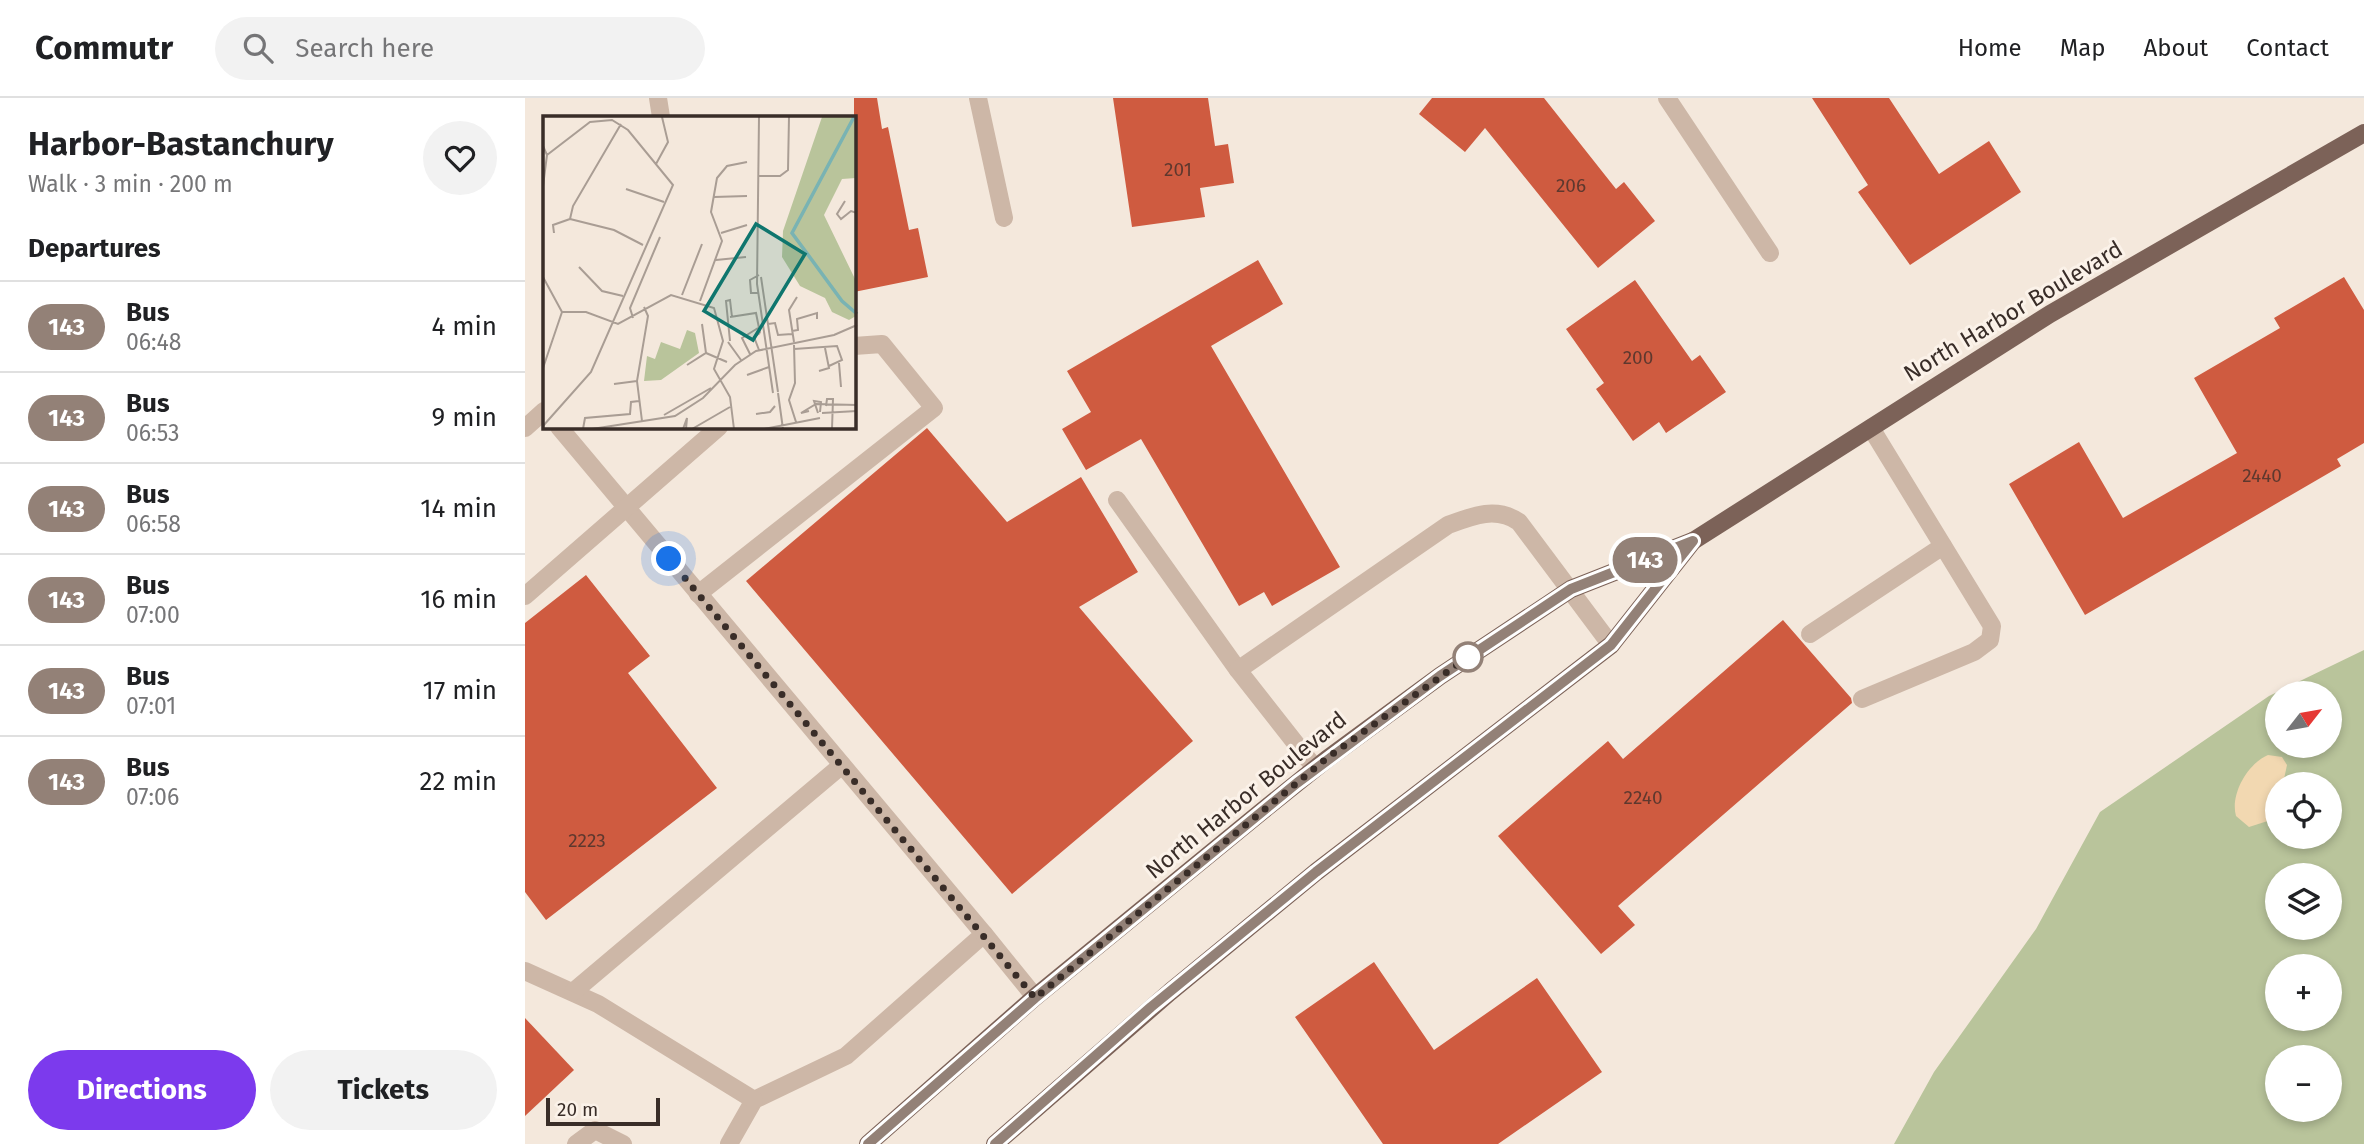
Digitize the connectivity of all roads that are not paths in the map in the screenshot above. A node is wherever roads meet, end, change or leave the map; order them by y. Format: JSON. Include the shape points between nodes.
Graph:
{"nodes":[{"id":1,"x":658,"y":98,"type":"edge"},
{"id":2,"x":978,"y":98,"type":"edge"},
{"id":3,"x":1667,"y":98,"type":"edge"},
{"id":4,"x":661,"y":116,"type":"edge"},
{"id":5,"x":2364,"y":133,"type":"edge"},
{"id":6,"x":1004,"y":218,"type":"dead end"},
{"id":7,"x":1770,"y":253,"type":"dead end"},
{"id":8,"x":856,"y":346,"type":"edge"},
{"id":9,"x":543,"y":412,"type":"edge"},
{"id":10,"x":525,"y":428,"type":"edge"},
{"id":11,"x":1871,"y":428,"type":"junction"},
{"id":12,"x":561,"y":429,"type":"edge"},
{"id":13,"x":717,"y":429,"type":"edge"},
{"id":14,"x":1117,"y":500,"type":"dead end"},
{"id":15,"x":625,"y":507,"type":"junction"},
{"id":16,"x":1693,"y":541,"type":"junction"},
{"id":17,"x":1943,"y":546,"type":"junction"},
{"id":18,"x":1571,"y":589,"type":"junction"},
{"id":19,"x":698,"y":594,"type":"junction"},
{"id":20,"x":525,"y":596,"type":"edge"},
{"id":21,"x":1810,"y":634,"type":"dead end"},
{"id":22,"x":1611,"y":645,"type":"junction"},
{"id":23,"x":1238,"y":670,"type":"junction"},
{"id":24,"x":1862,"y":699,"type":"dead end"},
{"id":25,"x":842,"y":765,"type":"junction"},
{"id":26,"x":1315,"y":768,"type":"junction"},
{"id":27,"x":984,"y":934,"type":"junction"},
{"id":28,"x":525,"y":971,"type":"edge"},
{"id":29,"x":573,"y":992,"type":"junction"},
{"id":30,"x":1035,"y":998,"type":"junction"},
{"id":31,"x":754,"y":1100,"type":"junction"},
{"id":32,"x":576,"y":1144,"type":"edge"},
{"id":33,"x":623,"y":1144,"type":"edge"},
{"id":34,"x":729,"y":1144,"type":"edge"},
{"id":35,"x":868,"y":1144,"type":"edge"},
{"id":36,"x":995,"y":1144,"type":"edge"}],
"edges":[{"from":1,"to":4,"type":"street"},
{"from":2,"to":6,"type":"street"},
{"from":3,"to":7,"type":"street"},
{"from":5,"to":11,"type":"main road","name":"North Harbor Boulevard","via":[[2050,314]]},
{"from":8,"to":19,"type":"street","via":[[882,344],[934,408]]},
{"from":9,"to":10,"type":"street"},
{"from":11,"to":16,"type":"main road","name":"North Harbor Boulevard"},
{"from":11,"to":17,"type":"street"},
{"from":12,"to":15,"type":"street"},
{"from":13,"to":15,"type":"street"},
{"from":14,"to":23,"type":"street"},
{"from":15,"to":19,"type":"street"},
{"from":15,"to":20,"type":"street"},
{"from":16,"to":18,"type":"main road","name":"North Harbor Boulevard"},
{"from":16,"to":22,"type":"main road","name":"North Harbor Boulevard"},
{"from":17,"to":21,"type":"street"},
{"from":17,"to":24,"type":"street","via":[[1992,626],[1990,640],[1974,652]]},
{"from":18,"to":22,"type":"street"},
{"from":18,"to":23,"type":"street","via":[[1519,522],[1502,513],[1485,513],[1448,525]]},
{"from":18,"to":26,"type":"main road","name":"North Harbor Boulevard","via":[[1440,676]]},
{"from":19,"to":25,"type":"street"},
{"from":22,"to":36,"type":"main road","name":"North Harbor Boulevard","via":[[1316,872],[1159,1000]]},
{"from":23,"to":26,"type":"street"},
{"from":25,"to":27,"type":"street"},
{"from":25,"to":29,"type":"street"},
{"from":26,"to":30,"type":"main road","name":"North Harbor Boulevard"},
{"from":27,"to":30,"type":"street"},
{"from":27,"to":31,"type":"street","via":[[846,1056]]},
{"from":28,"to":29,"type":"street"},
{"from":29,"to":31,"type":"street"},
{"from":30,"to":35,"type":"main road","name":"North Harbor Boulevard"},
{"from":31,"to":34,"type":"street"},
{"from":32,"to":33,"type":"street","via":[[595,1130]]}]}
